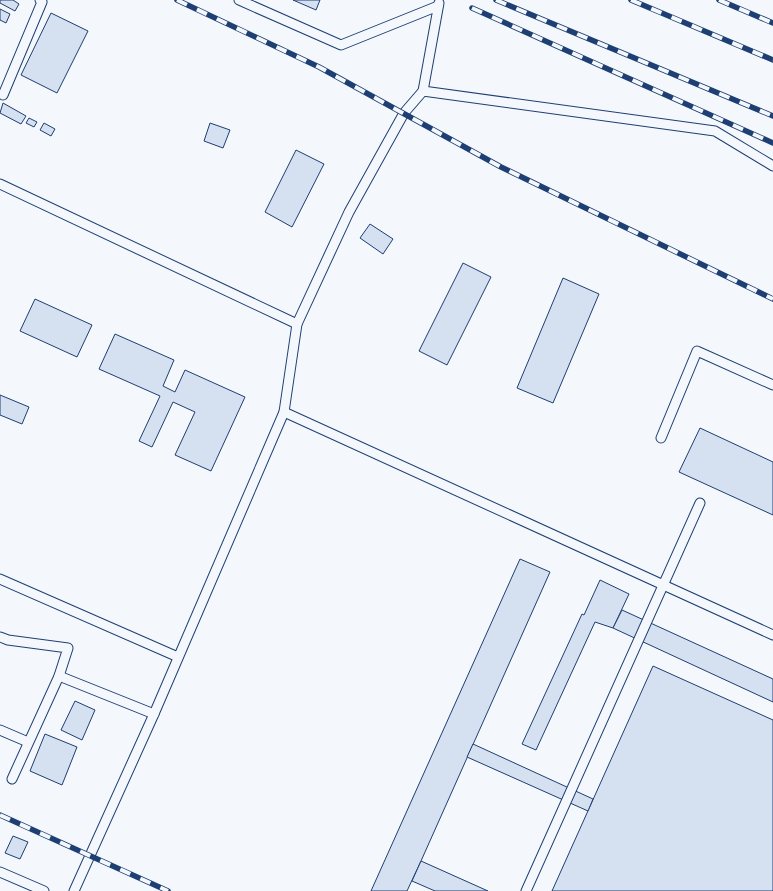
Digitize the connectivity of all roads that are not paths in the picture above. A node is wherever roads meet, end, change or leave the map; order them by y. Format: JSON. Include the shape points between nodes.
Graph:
{"nodes":[{"id":1,"x":40,"y":0,"type":"edge"},
{"id":2,"x":239,"y":0,"type":"edge"},
{"id":3,"x":439,"y":3,"type":"edge"},
{"id":4,"x":423,"y":91,"type":"junction"},
{"id":5,"x":3,"y":95,"type":"dead end"},
{"id":6,"x":773,"y":166,"type":"edge"},
{"id":7,"x":0,"y":184,"type":"edge"},
{"id":8,"x":298,"y":324,"type":"junction"},
{"id":9,"x":773,"y":385,"type":"edge"},
{"id":10,"x":284,"y":412,"type":"junction"},
{"id":11,"x":661,"y":438,"type":"dead end"},
{"id":12,"x":700,"y":502,"type":"dead end"},
{"id":13,"x":0,"y":579,"type":"edge"},
{"id":14,"x":663,"y":585,"type":"junction"},
{"id":15,"x":773,"y":635,"type":"edge"},
{"id":16,"x":0,"y":637,"type":"edge"},
{"id":17,"x":178,"y":657,"type":"junction"},
{"id":18,"x":59,"y":676,"type":"junction"},
{"id":19,"x":154,"y":714,"type":"junction"},
{"id":20,"x":0,"y":730,"type":"edge"},
{"id":21,"x":28,"y":742,"type":"junction"},
{"id":22,"x":12,"y":779,"type":"dead end"},
{"id":23,"x":0,"y":872,"type":"edge"},
{"id":24,"x":44,"y":891,"type":"edge"},
{"id":25,"x":74,"y":891,"type":"edge"},
{"id":26,"x":526,"y":891,"type":"edge"}],
"edges":[{"from":1,"to":5,"type":"lane","via":[[42,2]]},
{"from":2,"to":3,"type":"lane","via":[[341,46]]},
{"from":3,"to":4,"type":"lane"},
{"from":4,"to":6,"type":"lane","via":[[715,130]]},
{"from":4,"to":8,"type":"lane","via":[[404,113],[349,212]]},
{"from":7,"to":8,"type":"lane"},
{"from":8,"to":10,"type":"lane"},
{"from":9,"to":11,"type":"lane","via":[[697,351]]},
{"from":10,"to":14,"type":"lane"},
{"from":10,"to":17,"type":"lane"},
{"from":12,"to":14,"type":"lane"},
{"from":13,"to":17,"type":"lane"},
{"from":14,"to":15,"type":"lane"},
{"from":14,"to":26,"type":"lane"},
{"from":16,"to":18,"type":"lane","via":[[68,648]]},
{"from":17,"to":19,"type":"lane"},
{"from":18,"to":19,"type":"lane"},
{"from":18,"to":21,"type":"lane"},
{"from":19,"to":25,"type":"lane"},
{"from":20,"to":21,"type":"lane"},
{"from":21,"to":22,"type":"lane"},
{"from":23,"to":24,"type":"lane"}]}
